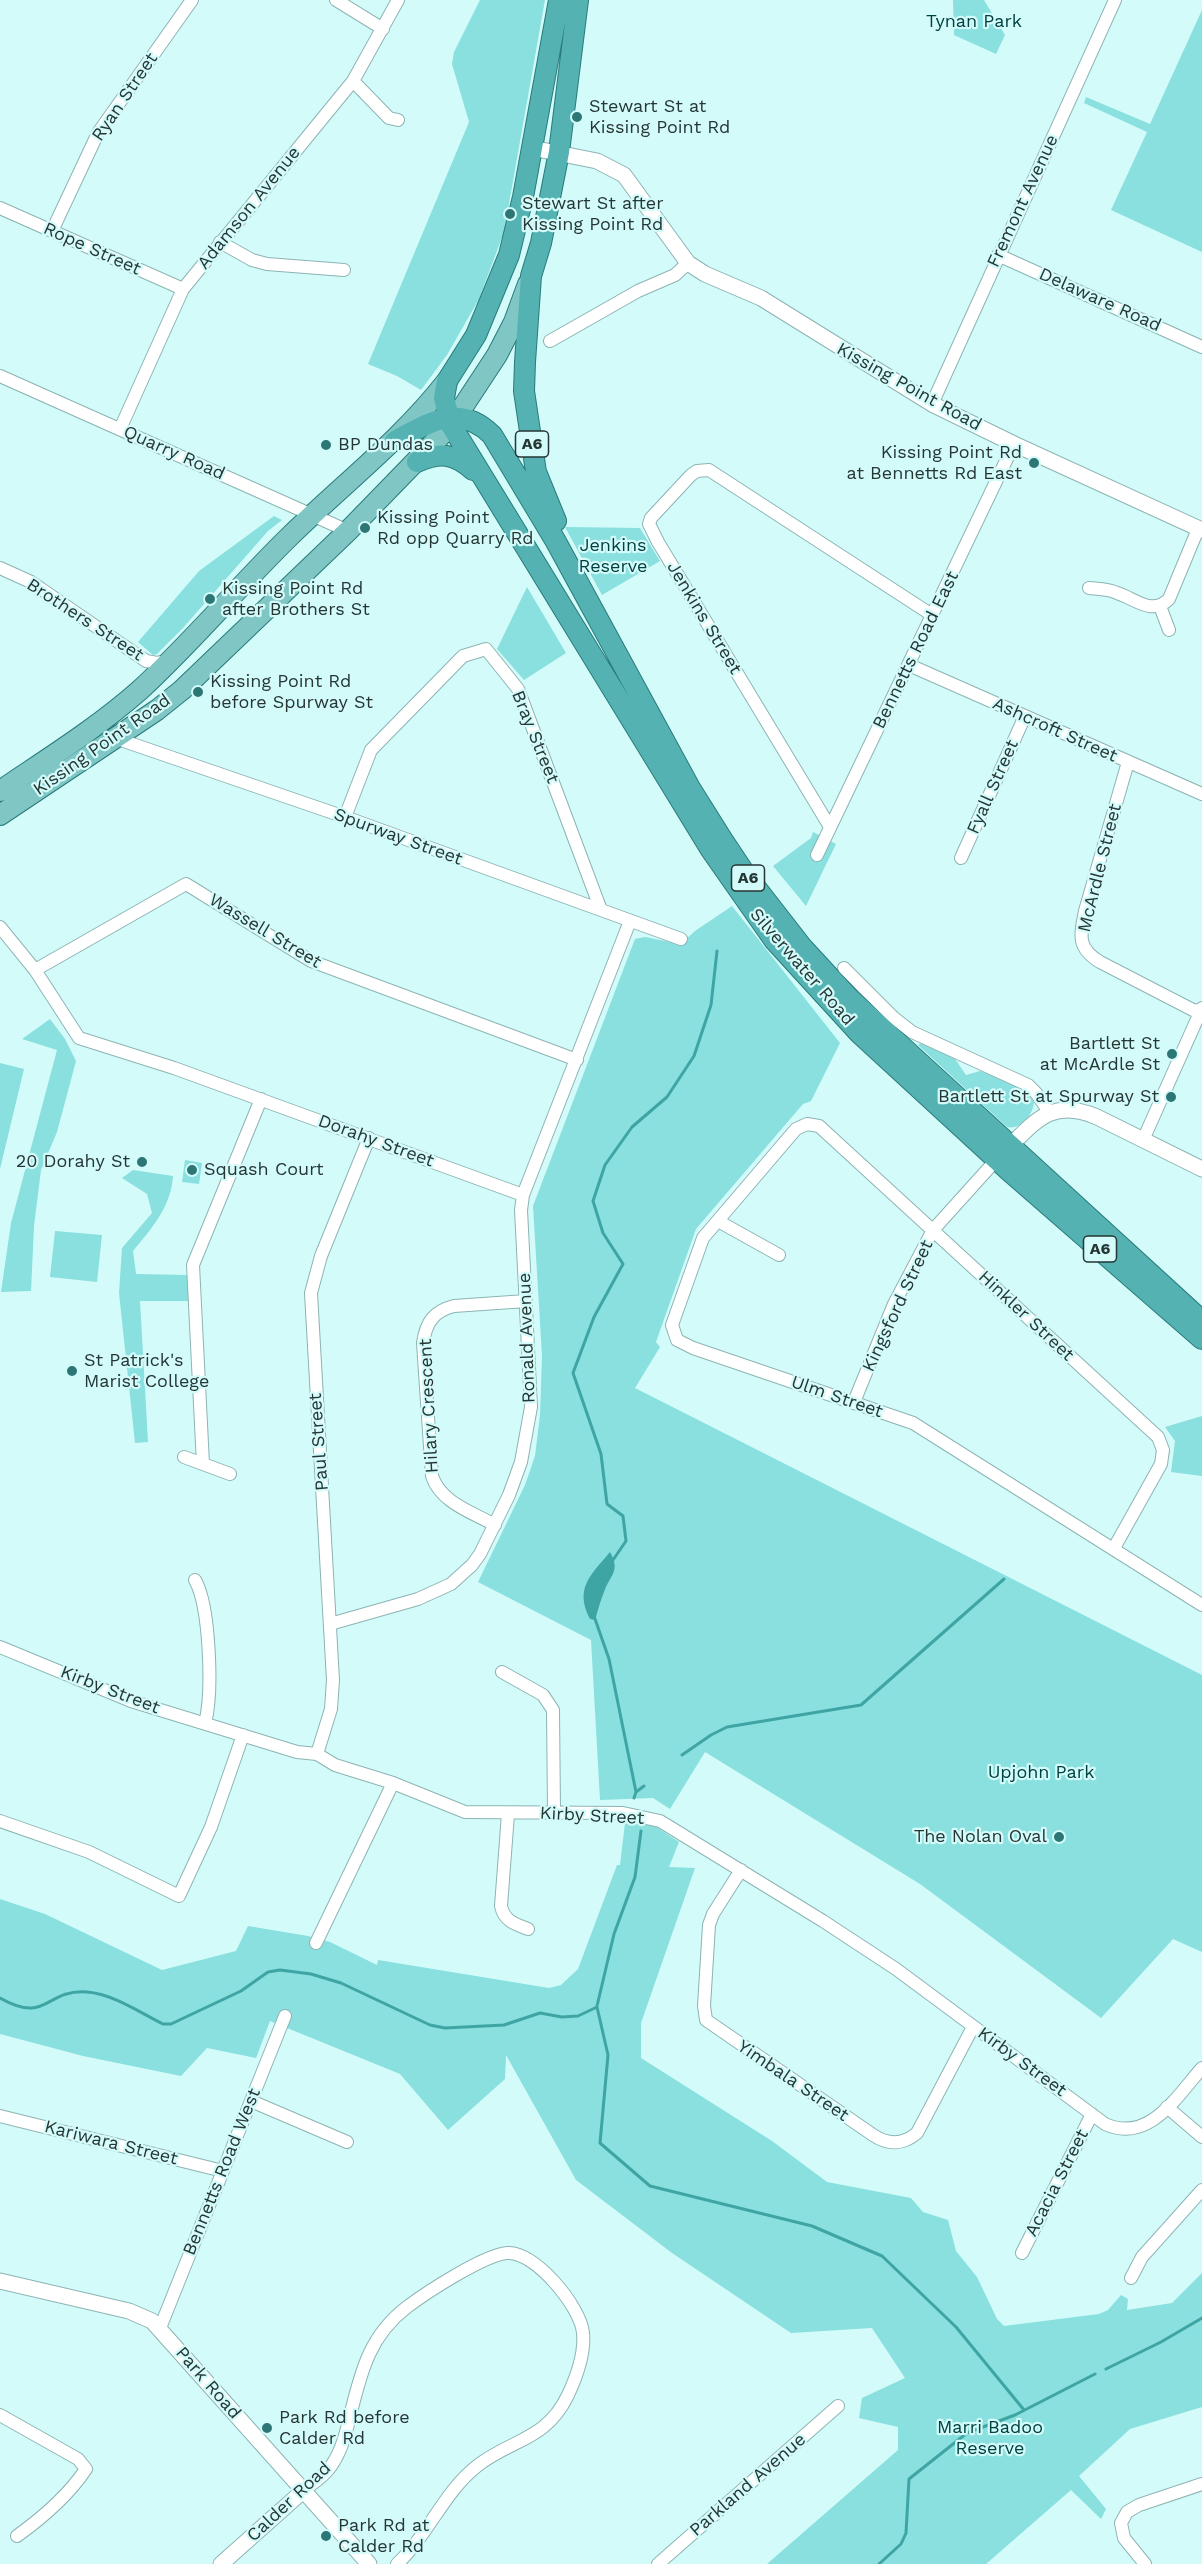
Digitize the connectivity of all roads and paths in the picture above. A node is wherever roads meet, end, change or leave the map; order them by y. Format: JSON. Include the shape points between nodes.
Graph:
{"nodes":[{"id":1,"x":192,"y":0,"type":"edge"},
{"id":2,"x":336,"y":0,"type":"edge"},
{"id":3,"x":398,"y":0,"type":"edge"},
{"id":4,"x":559,"y":0,"type":"edge"},
{"id":5,"x":578,"y":0,"type":"edge"},
{"id":6,"x":1115,"y":0,"type":"edge"},
{"id":7,"x":383,"y":29,"type":"junction"},
{"id":8,"x":353,"y":81,"type":"junction"},
{"id":9,"x":398,"y":120,"type":"dead end"},
{"id":10,"x":532,"y":148,"type":"junction"},
{"id":11,"x":559,"y":152,"type":"junction"},
{"id":12,"x":0,"y":208,"type":"edge"},
{"id":13,"x":52,"y":231,"type":"junction"},
{"id":14,"x":220,"y":242,"type":"junction"},
{"id":15,"x":998,"y":255,"type":"junction"},
{"id":16,"x":688,"y":263,"type":"junction"},
{"id":17,"x":344,"y":270,"type":"dead end"},
{"id":18,"x":531,"y":276,"type":"junction"},
{"id":19,"x":183,"y":289,"type":"junction"},
{"id":20,"x":550,"y":341,"type":"dead end"},
{"id":21,"x":1202,"y":347,"type":"edge"},
{"id":22,"x":0,"y":376,"type":"edge"},
{"id":23,"x":447,"y":381,"type":"junction"},
{"id":24,"x":932,"y":404,"type":"junction"},
{"id":25,"x":452,"y":420,"type":"junction"},
{"id":26,"x":120,"y":429,"type":"junction"},
{"id":27,"x":395,"y":441,"type":"junction"},
{"id":28,"x":1014,"y":444,"type":"junction"},
{"id":29,"x":417,"y":462,"type":"junction"},
{"id":30,"x":484,"y":480,"type":"junction"},
{"id":31,"x":312,"y":514,"type":"junction"},
{"id":32,"x":1200,"y":529,"type":"edge"},
{"id":33,"x":348,"y":531,"type":"junction"},
{"id":34,"x":0,"y":568,"type":"edge"},
{"id":35,"x":1089,"y":588,"type":"dead end"},
{"id":36,"x":589,"y":601,"type":"junction"},
{"id":37,"x":1160,"y":606,"type":"junction"},
{"id":38,"x":932,"y":615,"type":"junction"},
{"id":39,"x":1169,"y":630,"type":"dead end"},
{"id":40,"x":172,"y":659,"type":"junction"},
{"id":41,"x":909,"y":665,"type":"junction"},
{"id":42,"x":1025,"y":716,"type":"junction"},
{"id":43,"x":115,"y":738,"type":"junction"},
{"id":44,"x":1128,"y":762,"type":"junction"},
{"id":45,"x":0,"y":791,"type":"edge"},
{"id":46,"x":1202,"y":794,"type":"edge"},
{"id":47,"x":0,"y":815,"type":"edge"},
{"id":48,"x":345,"y":817,"type":"junction"},
{"id":49,"x":830,"y":827,"type":"junction"},
{"id":50,"x":817,"y":855,"type":"dead end"},
{"id":51,"x":961,"y":858,"type":"dead end"},
{"id":52,"x":601,"y":910,"type":"junction"},
{"id":53,"x":630,"y":921,"type":"junction"},
{"id":54,"x":0,"y":927,"type":"edge"},
{"id":55,"x":681,"y":939,"type":"dead end"},
{"id":56,"x":844,"y":968,"type":"dead end"},
{"id":57,"x":35,"y":970,"type":"junction"},
{"id":58,"x":1202,"y":1010,"type":"edge"},
{"id":59,"x":577,"y":1060,"type":"junction"},
{"id":60,"x":261,"y":1100,"type":"junction"},
{"id":61,"x":1050,"y":1113,"type":"junction"},
{"id":62,"x":796,"y":1129,"type":"joint"},
{"id":63,"x":369,"y":1138,"type":"junction"},
{"id":64,"x":1143,"y":1140,"type":"junction"},
{"id":65,"x":1011,"y":1145,"type":"junction"},
{"id":66,"x":996,"y":1159,"type":"junction"},
{"id":67,"x":1202,"y":1169,"type":"edge"},
{"id":68,"x":523,"y":1195,"type":"junction"},
{"id":69,"x":718,"y":1221,"type":"junction"},
{"id":70,"x":933,"y":1230,"type":"junction"},
{"id":71,"x":779,"y":1255,"type":"dead end"},
{"id":72,"x":526,"y":1301,"type":"junction"},
{"id":73,"x":1202,"y":1321,"type":"edge"},
{"id":74,"x":1202,"y":1339,"type":"edge"},
{"id":75,"x":854,"y":1402,"type":"junction"},
{"id":76,"x":184,"y":1457,"type":"dead end"},
{"id":77,"x":203,"y":1464,"type":"junction"},
{"id":78,"x":230,"y":1474,"type":"dead end"},
{"id":79,"x":495,"y":1525,"type":"junction"},
{"id":80,"x":1114,"y":1548,"type":"junction"},
{"id":81,"x":195,"y":1580,"type":"dead end"},
{"id":82,"x":1202,"y":1605,"type":"edge"},
{"id":83,"x":330,"y":1624,"type":"junction"},
{"id":84,"x":0,"y":1647,"type":"edge"},
{"id":85,"x":502,"y":1672,"type":"dead end"},
{"id":86,"x":205,"y":1723,"type":"junction"},
{"id":87,"x":243,"y":1735,"type":"junction"},
{"id":88,"x":317,"y":1754,"type":"junction"},
{"id":89,"x":393,"y":1783,"type":"junction"},
{"id":90,"x":554,"y":1812,"type":"junction"},
{"id":91,"x":508,"y":1814,"type":"junction"},
{"id":92,"x":0,"y":1821,"type":"edge"},
{"id":93,"x":741,"y":1870,"type":"junction"},
{"id":94,"x":528,"y":1929,"type":"dead end"},
{"id":95,"x":316,"y":1943,"type":"dead end"},
{"id":96,"x":285,"y":2016,"type":"dead end"},
{"id":97,"x":974,"y":2027,"type":"junction"},
{"id":98,"x":1202,"y":2068,"type":"edge"},
{"id":99,"x":251,"y":2101,"type":"junction"},
{"id":100,"x":1167,"y":2107,"type":"junction"},
{"id":101,"x":1092,"y":2114,"type":"junction"},
{"id":102,"x":0,"y":2116,"type":"edge"},
{"id":103,"x":1202,"y":2137,"type":"edge"},
{"id":104,"x":347,"y":2142,"type":"dead end"},
{"id":105,"x":223,"y":2171,"type":"junction"},
{"id":106,"x":1202,"y":2190,"type":"edge"},
{"id":107,"x":1022,"y":2253,"type":"dead end"},
{"id":108,"x":1131,"y":2278,"type":"dead end"},
{"id":109,"x":0,"y":2281,"type":"edge"},
{"id":110,"x":160,"y":2328,"type":"junction"},
{"id":111,"x":838,"y":2406,"type":"dead end"},
{"id":112,"x":0,"y":2415,"type":"edge"},
{"id":113,"x":1202,"y":2484,"type":"edge"},
{"id":114,"x":303,"y":2491,"type":"junction"},
{"id":115,"x":17,"y":2536,"type":"dead end"},
{"id":116,"x":221,"y":2564,"type":"edge"},
{"id":117,"x":369,"y":2564,"type":"edge"},
{"id":118,"x":397,"y":2564,"type":"edge"},
{"id":119,"x":658,"y":2564,"type":"edge"},
{"id":120,"x":1145,"y":2564,"type":"edge"}],
"edges":[{"from":1,"to":13,"type":"street","name":"Ryan Street","via":[[98,133]]},
{"from":2,"to":7,"type":"street"},
{"from":3,"to":7,"type":"street","name":"Adamson Avenue"},
{"from":4,"to":10,"type":"highway"},
{"from":5,"to":11,"type":"highway","number":"A6"},
{"from":6,"to":15,"type":"street","name":"Fremont Avenue"},
{"from":7,"to":8,"type":"street","name":"Adamson Avenue"},
{"from":8,"to":9,"type":"street","via":[[389,118]]},
{"from":8,"to":14,"type":"street","name":"Adamson Avenue"},
{"from":10,"to":11,"type":"street","name":"Kissing Point Road"},
{"from":10,"to":23,"type":"highway","name":"Kissing Point Road","via":[[509,255],[476,335]]},
{"from":11,"to":16,"type":"street","name":"Kissing Point Road","via":[[597,161],[624,175]]},
{"from":11,"to":18,"type":"highway","name":"Kissing Point Road","number":"A6"},
{"from":12,"to":13,"type":"street","name":"Rope Street"},
{"from":13,"to":19,"type":"street","name":"Rope Street"},
{"from":14,"to":17,"type":"street","via":[[267,264]]},
{"from":14,"to":19,"type":"street","name":"Adamson Avenue"},
{"from":15,"to":21,"type":"street","name":"Delaware Road"},
{"from":15,"to":24,"type":"street","name":"Fremont Avenue"},
{"from":16,"to":20,"type":"street","via":[[675,274]]},
{"from":16,"to":24,"type":"street","name":"Kissing Point Road","via":[[761,298]]},
{"from":18,"to":25,"type":"main road","name":"Kissing Point Road","via":[[506,338],[483,380]]},
{"from":18,"to":36,"type":"highway","name":"Silverwater Road","number":"A6","via":[[524,391],[536,472],[575,559]]},
{"from":19,"to":26,"type":"street","name":"Adamson Avenue"},
{"from":22,"to":26,"type":"street","name":"Quarry Road"},
{"from":23,"to":25,"type":"highway","name":"Silverwater Road","number":"A6","via":[[444,398]]},
{"from":23,"to":27,"type":"main road","name":"Kissing Point Road"},
{"from":24,"to":28,"type":"street","name":"Kissing Point Road"},
{"from":25,"to":27,"type":"highway","via":[[432,422]]},
{"from":25,"to":29,"type":"main road","name":"Kissing Point Road"},
{"from":25,"to":30,"type":"highway","name":"Silverwater Road","number":"A6"},
{"from":25,"to":36,"type":"highway","name":"Silverwater Road","number":"A6","via":[[485,428],[500,444]]},
{"from":26,"to":31,"type":"street","name":"Quarry Road"},
{"from":27,"to":31,"type":"main road","name":"Kissing Point Road"},
{"from":28,"to":32,"type":"street","name":"Kissing Point Road"},
{"from":28,"to":38,"type":"street","name":"Bennetts Road East"},
{"from":29,"to":30,"type":"highway","via":[[439,454],[455,456]]},
{"from":29,"to":33,"type":"main road","name":"Kissing Point Road"},
{"from":30,"to":66,"type":"highway","name":"Silverwater Road","number":"A6","via":[[711,850],[774,940],[854,1028]]},
{"from":31,"to":33,"type":"street","name":"Quarry Road"},
{"from":31,"to":40,"type":"main road","name":"Kissing Point Road"},
{"from":32,"to":37,"type":"street","via":[[1169,599]]},
{"from":33,"to":43,"type":"main road","name":"Kissing Point Road","via":[[213,662],[157,710]]},
{"from":34,"to":40,"type":"street","name":"Brothers Street","via":[[31,582],[146,661]]},
{"from":35,"to":37,"type":"street","via":[[1115,592],[1148,607]]},
{"from":36,"to":65,"type":"highway","name":"Silverwater Road","number":"A6","via":[[690,788],[746,875],[802,947],[850,999]]},
{"from":37,"to":39,"type":"street"},
{"from":38,"to":41,"type":"street","name":"Bennetts Road East"},
{"from":38,"to":49,"type":"street","name":"Jenkins Street","via":[[709,470],[691,475],[651,518],[649,524],[658,542]]},
{"from":40,"to":45,"type":"main road","name":"Kissing Point Road","via":[[108,716]]},
{"from":41,"to":42,"type":"street","name":"Ashcroft Street"},
{"from":41,"to":49,"type":"street","name":"Bennetts Road East"},
{"from":42,"to":44,"type":"street","name":"Ashcroft Street"},
{"from":42,"to":51,"type":"street","name":"Fyall Street"},
{"from":43,"to":47,"type":"main road","name":"Kissing Point Road"},
{"from":43,"to":48,"type":"street","name":"Spurway Street"},
{"from":44,"to":46,"type":"street","name":"Ashcroft Street"},
{"from":44,"to":58,"type":"street","name":"McArdle Street","via":[[1085,911],[1082,944],[1100,962],[1193,1010]]},
{"from":48,"to":52,"type":"street","name":"Spurway Street"},
{"from":48,"to":52,"type":"street","name":"Bray Street","via":[[371,750],[463,656],[486,649],[518,689]]},
{"from":49,"to":50,"type":"street","name":"Bennetts Road East"},
{"from":52,"to":53,"type":"street","name":"Spurway Street"},
{"from":53,"to":55,"type":"street","name":"Spurway Street"},
{"from":53,"to":59,"type":"street"},
{"from":54,"to":57,"type":"street","name":"Dorahy Street"},
{"from":56,"to":61,"type":"street","via":[[906,1027],[1028,1085]]},
{"from":57,"to":59,"type":"street","name":"Wassell Street","via":[[186,884],[310,962]]},
{"from":57,"to":60,"type":"street","name":"Dorahy Street","via":[[79,1038]]},
{"from":58,"to":64,"type":"street"},
{"from":59,"to":68,"type":"street"},
{"from":60,"to":63,"type":"street","name":"Dorahy Street"},
{"from":60,"to":77,"type":"street","via":[[193,1265]]},
{"from":61,"to":64,"type":"street","via":[[1063,1108],[1082,1110]]},
{"from":61,"to":65,"type":"street","name":"Kingsford Street"},
{"from":62,"to":69,"type":"street","name":"Ulm Street"},
{"from":62,"to":70,"type":"street","name":"Hinkler Street","via":[[807,1124],[819,1126]]},
{"from":63,"to":68,"type":"street","name":"Dorahy Street"},
{"from":63,"to":83,"type":"street","name":"Paul Street","via":[[321,1256],[311,1293]]},
{"from":64,"to":67,"type":"street"},
{"from":65,"to":66,"type":"street","name":"Kingsford Street"},
{"from":65,"to":73,"type":"highway","name":"Silverwater Road","number":"A6"},
{"from":66,"to":70,"type":"street","name":"Kingsford Street"},
{"from":66,"to":74,"type":"highway","name":"Silverwater Road","number":"A6"},
{"from":68,"to":72,"type":"street","name":"Ronald Avenue"},
{"from":69,"to":71,"type":"street"},
{"from":69,"to":75,"type":"street","name":"Ulm Street","via":[[703,1238],[672,1325],[677,1340]]},
{"from":70,"to":75,"type":"street","name":"Kingsford Street","via":[[894,1304]]},
{"from":70,"to":80,"type":"street","name":"Hinkler Street","via":[[1158,1437],[1163,1450],[1161,1464]]},
{"from":72,"to":79,"type":"street","name":"Ronald Avenue","via":[[531,1407],[521,1462]]},
{"from":72,"to":79,"type":"street","name":"Hilary Crescent","via":[[443,1309],[429,1321],[423,1342],[435,1486],[450,1501]]},
{"from":75,"to":80,"type":"street","name":"Ulm Street","via":[[913,1423]]},
{"from":76,"to":77,"type":"street"},
{"from":77,"to":78,"type":"street"},
{"from":79,"to":83,"type":"street","name":"Ronald Avenue","via":[[472,1565],[451,1584],[418,1599]]},
{"from":80,"to":82,"type":"street","name":"Ulm Street"},
{"from":81,"to":86,"type":"street","via":[[205,1608],[209,1693]]},
{"from":83,"to":88,"type":"street","name":"Paul Street","via":[[333,1694]]},
{"from":84,"to":86,"type":"street","name":"Kirby Street","via":[[131,1701]]},
{"from":85,"to":90,"type":"street","via":[[543,1695],[554,1710]]},
{"from":86,"to":87,"type":"street","name":"Kirby Street"},
{"from":87,"to":88,"type":"street","name":"Kirby Street","via":[[297,1752]]},
{"from":87,"to":92,"type":"street","via":[[211,1827],[179,1896],[89,1852]]},
{"from":88,"to":89,"type":"street","name":"Kirby Street","via":[[335,1765]]},
{"from":89,"to":91,"type":"street","name":"Kirby Street","via":[[465,1812]]},
{"from":89,"to":95,"type":"street"},
{"from":90,"to":91,"type":"street","name":"Kirby Street"},
{"from":90,"to":93,"type":"street","name":"Kirby Street","via":[[623,1813],[651,1818]]},
{"from":91,"to":94,"type":"street","via":[[502,1912],[511,1923]]},
{"from":93,"to":97,"type":"street","name":"Kirby Street","via":[[896,1969]]},
{"from":93,"to":97,"type":"street","name":"Yimbala Street","via":[[710,1925],[706,2020],[873,2135],[893,2143],[903,2142],[916,2133]]},
{"from":96,"to":99,"type":"street","name":"Bennetts Road West"},
{"from":97,"to":101,"type":"street","name":"Kirby Street"},
{"from":98,"to":100,"type":"street","name":"Kirby Street"},
{"from":99,"to":104,"type":"street"},
{"from":99,"to":105,"type":"street","name":"Bennetts Road West"},
{"from":100,"to":101,"type":"street","name":"Kirby Street","via":[[1146,2126],[1128,2130],[1112,2127]]},
{"from":100,"to":103,"type":"street"},
{"from":101,"to":107,"type":"street","name":"Acacia Street"},
{"from":102,"to":105,"type":"street","name":"Kariwara Street"},
{"from":105,"to":110,"type":"street","name":"Bennetts Road West"},
{"from":106,"to":108,"type":"street","via":[[1142,2257]]},
{"from":109,"to":110,"type":"street","name":"Park Road","via":[[129,2311]]},
{"from":110,"to":114,"type":"street","name":"Park Road"},
{"from":111,"to":119,"type":"street","name":"Parkland Avenue"},
{"from":112,"to":115,"type":"street","via":[[78,2459],[86,2469],[78,2482]]},
{"from":113,"to":120,"type":"street","via":[[1127,2512],[1121,2523],[1124,2538]]},
{"from":114,"to":116,"type":"street","name":"Calder Road"},
{"from":114,"to":117,"type":"street","name":"Park Road"},
{"from":114,"to":118,"type":"street","name":"Calder Road","via":[[332,2465],[368,2354],[387,2325],[440,2285],[492,2257],[515,2253],[529,2259],[570,2303],[581,2323],[582,2352],[567,2397],[543,2428],[485,2460],[461,2480],[423,2537]]}]}
